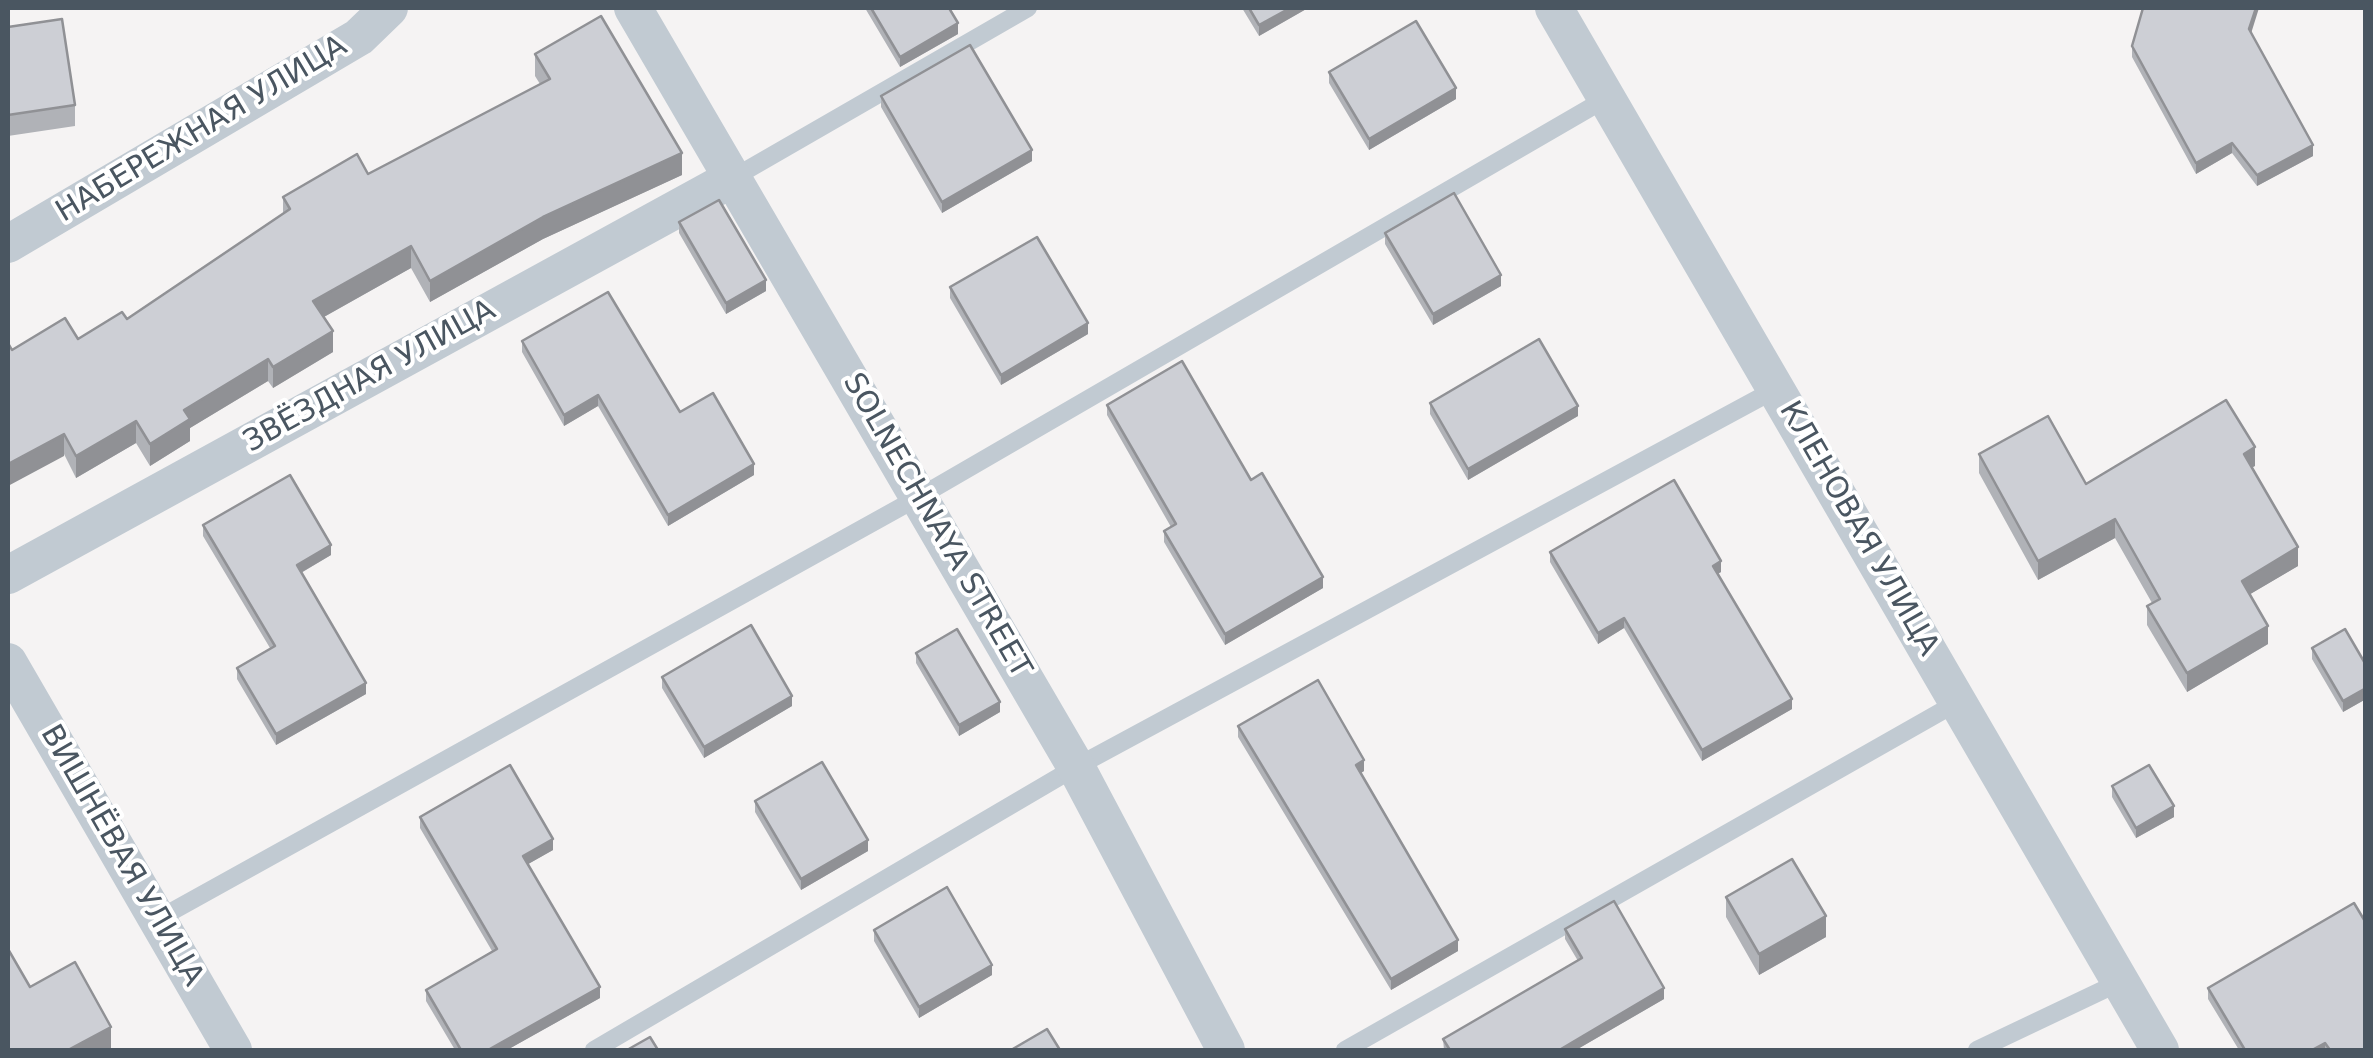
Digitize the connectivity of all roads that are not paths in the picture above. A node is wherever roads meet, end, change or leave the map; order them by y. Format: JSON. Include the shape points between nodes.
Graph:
{"nodes":[{"id":1,"x":390,"y":8,"type":"edge"},
{"id":2,"x":633,"y":8,"type":"edge"},
{"id":3,"x":1028,"y":8,"type":"edge"},
{"id":4,"x":1554,"y":8,"type":"edge"},
{"id":5,"x":1606,"y":98,"type":"junction"},
{"id":6,"x":732,"y":178,"type":"junction"},
{"id":7,"x":8,"y":244,"type":"edge"},
{"id":8,"x":1776,"y":389,"type":"junction"},
{"id":9,"x":919,"y":497,"type":"junction"},
{"id":10,"x":8,"y":575,"type":"edge"},
{"id":11,"x":8,"y":662,"type":"edge"},
{"id":12,"x":1958,"y":702,"type":"junction"},
{"id":13,"x":1076,"y":767,"type":"junction"},
{"id":14,"x":160,"y":918,"type":"junction"},
{"id":15,"x":2120,"y":982,"type":"junction"},
{"id":16,"x":233,"y":1050,"type":"edge"},
{"id":17,"x":594,"y":1050,"type":"edge"},
{"id":18,"x":1226,"y":1050,"type":"edge"},
{"id":19,"x":1344,"y":1050,"type":"edge"},
{"id":20,"x":1977,"y":1050,"type":"edge"},
{"id":21,"x":2160,"y":1050,"type":"edge"}],
"edges":[{"from":1,"to":7,"type":"street","name":"НАБЕРЕЖНАЯ УЛИЦА","via":[[359,37]]},
{"from":2,"to":6,"type":"street","name":"SOLNECHNAYA STREET"},
{"from":3,"to":6,"type":"lane"},
{"from":4,"to":5,"type":"street","name":"КЛЕНОВАЯ УЛИЦА"},
{"from":5,"to":8,"type":"street","name":"КЛЕНОВАЯ УЛИЦА"},
{"from":5,"to":9,"type":"lane"},
{"from":6,"to":9,"type":"street","name":"SOLNECHNAYA STREET"},
{"from":6,"to":10,"type":"street","name":"ЗВЁЗДНАЯ УЛИЦА"},
{"from":8,"to":12,"type":"street","name":"КЛЕНОВАЯ УЛИЦА"},
{"from":8,"to":13,"type":"lane"},
{"from":9,"to":13,"type":"street","name":"SOLNECHNAYA STREET"},
{"from":9,"to":14,"type":"lane"},
{"from":11,"to":14,"type":"street","name":"ВИШНЁВАЯ УЛИЦА"},
{"from":12,"to":15,"type":"street","name":"КЛЕНОВАЯ УЛИЦА"},
{"from":12,"to":19,"type":"lane"},
{"from":13,"to":17,"type":"lane"},
{"from":13,"to":18,"type":"street","name":"SOLNECHNAYA STREET"},
{"from":14,"to":16,"type":"street","name":"ВИШНЁВАЯ УЛИЦА"},
{"from":15,"to":20,"type":"lane"},
{"from":15,"to":21,"type":"street","name":"КЛЕНОВАЯ УЛИЦА"}]}
